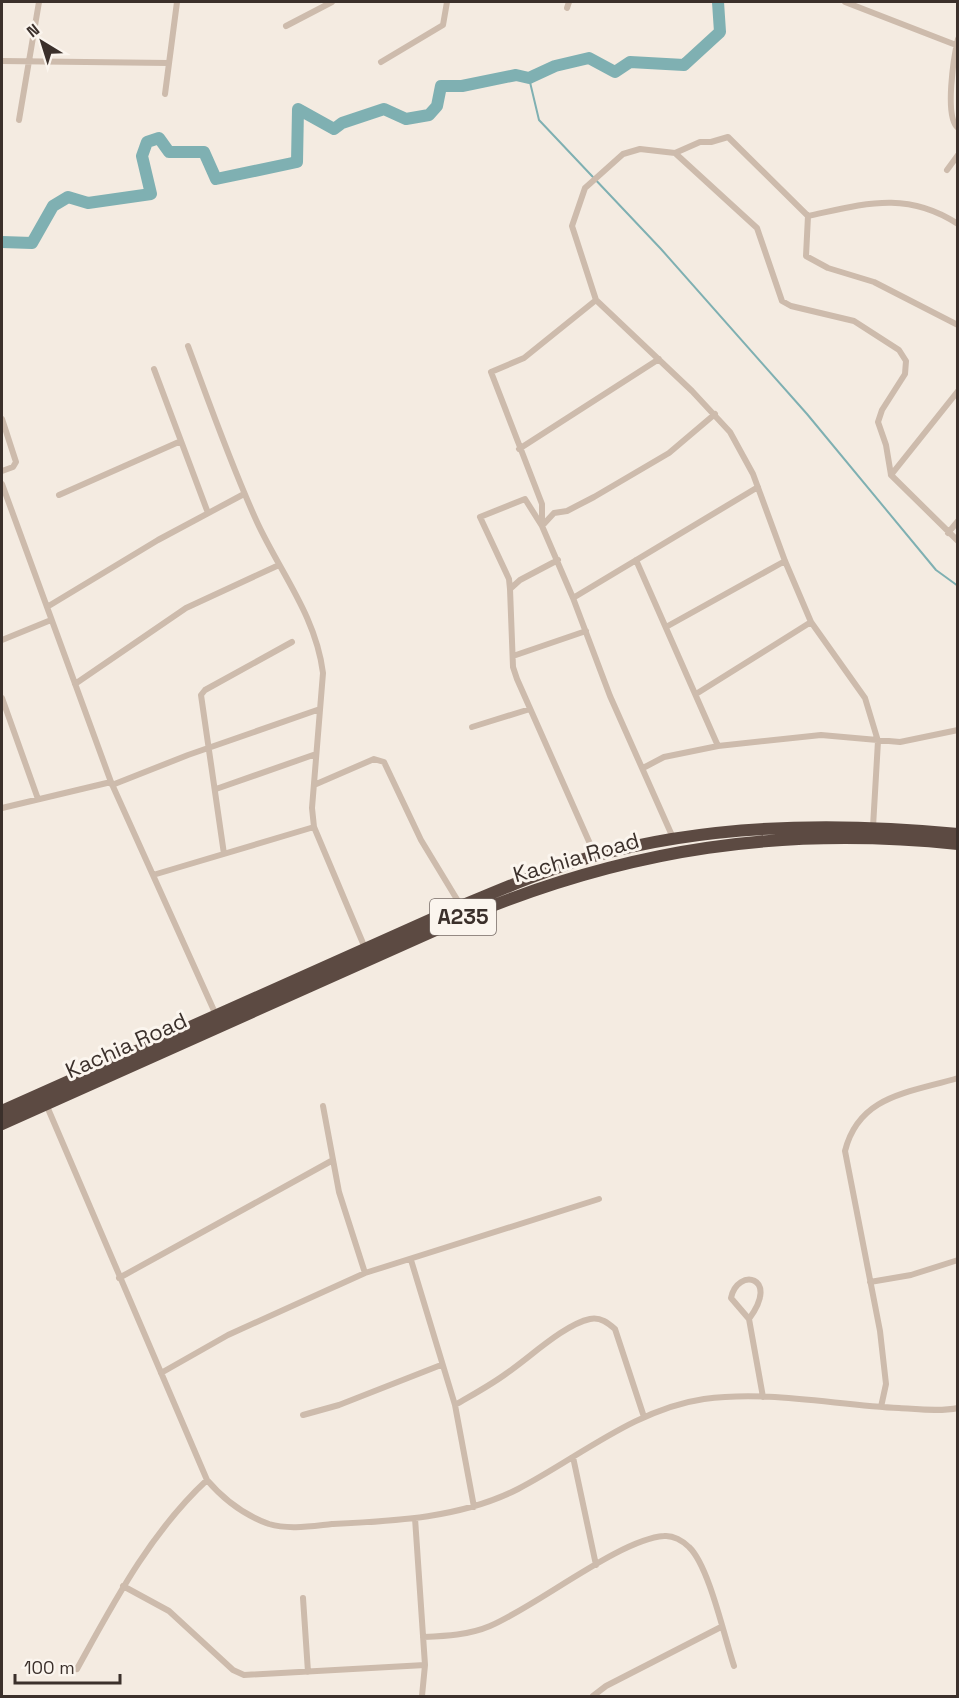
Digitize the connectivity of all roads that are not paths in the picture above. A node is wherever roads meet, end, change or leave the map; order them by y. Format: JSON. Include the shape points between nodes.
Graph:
{"nodes":[{"id":1,"x":39,"y":2,"type":"edge"},
{"id":2,"x":177,"y":2,"type":"edge"},
{"id":3,"x":332,"y":2,"type":"edge"},
{"id":4,"x":447,"y":2,"type":"edge"},
{"id":5,"x":845,"y":2,"type":"edge"},
{"id":6,"x":286,"y":26,"type":"dead end"},
{"id":7,"x":957,"y":42,"type":"edge"},
{"id":8,"x":29,"y":60,"type":"junction"},
{"id":9,"x":2,"y":61,"type":"edge"},
{"id":10,"x":381,"y":62,"type":"dead end"},
{"id":11,"x":169,"y":63,"type":"junction"},
{"id":12,"x":165,"y":94,"type":"dead end"},
{"id":13,"x":19,"y":120,"type":"dead end"},
{"id":14,"x":957,"y":128,"type":"edge"},
{"id":15,"x":675,"y":153,"type":"junction"},
{"id":16,"x":957,"y":155,"type":"edge"},
{"id":17,"x":947,"y":170,"type":"dead end"},
{"id":18,"x":808,"y":216,"type":"junction"},
{"id":19,"x":957,"y":224,"type":"edge"},
{"id":20,"x":596,"y":300,"type":"junction"},
{"id":21,"x":957,"y":325,"type":"edge"},
{"id":22,"x":188,"y":346,"type":"dead end"},
{"id":23,"x":659,"y":359,"type":"junction"},
{"id":24,"x":154,"y":369,"type":"dead end"},
{"id":25,"x":957,"y":391,"type":"edge"},
{"id":26,"x":715,"y":414,"type":"junction"},
{"id":27,"x":2,"y":419,"type":"edge"},
{"id":28,"x":181,"y":441,"type":"junction"},
{"id":29,"x":519,"y":449,"type":"junction"},
{"id":30,"x":2,"y":471,"type":"edge"},
{"id":31,"x":891,"y":475,"type":"junction"},
{"id":32,"x":2,"y":484,"type":"edge"},
{"id":33,"x":758,"y":487,"type":"junction"},
{"id":34,"x":244,"y":494,"type":"junction"},
{"id":35,"x":59,"y":495,"type":"dead end"},
{"id":36,"x":208,"y":513,"type":"junction"},
{"id":37,"x":957,"y":521,"type":"edge"},
{"id":38,"x":543,"y":526,"type":"junction"},
{"id":39,"x":948,"y":533,"type":"junction"},
{"id":40,"x":957,"y":541,"type":"edge"},
{"id":41,"x":558,"y":560,"type":"junction"},
{"id":42,"x":636,"y":560,"type":"junction"},
{"id":43,"x":785,"y":561,"type":"junction"},
{"id":44,"x":279,"y":565,"type":"junction"},
{"id":45,"x":510,"y":589,"type":"junction"},
{"id":46,"x":573,"y":598,"type":"junction"},
{"id":47,"x":47,"y":607,"type":"junction"},
{"id":48,"x":51,"y":620,"type":"junction"},
{"id":49,"x":811,"y":622,"type":"junction"},
{"id":50,"x":666,"y":627,"type":"junction"},
{"id":51,"x":586,"y":631,"type":"junction"},
{"id":52,"x":2,"y":640,"type":"edge"},
{"id":53,"x":292,"y":642,"type":"dead end"},
{"id":54,"x":513,"y":656,"type":"junction"},
{"id":55,"x":75,"y":684,"type":"junction"},
{"id":56,"x":696,"y":694,"type":"junction"},
{"id":57,"x":2,"y":698,"type":"edge"},
{"id":58,"x":530,"y":709,"type":"junction"},
{"id":59,"x":320,"y":710,"type":"junction"},
{"id":60,"x":472,"y":727,"type":"dead end"},
{"id":61,"x":957,"y":730,"type":"edge"},
{"id":62,"x":878,"y":741,"type":"junction"},
{"id":63,"x":718,"y":746,"type":"junction"},
{"id":64,"x":210,"y":747,"type":"junction"},
{"id":65,"x":316,"y":754,"type":"junction"},
{"id":66,"x":643,"y":768,"type":"junction"},
{"id":67,"x":111,"y":784,"type":"junction"},
{"id":68,"x":314,"y":785,"type":"junction"},
{"id":69,"x":216,"y":789,"type":"junction"},
{"id":70,"x":38,"y":799,"type":"junction"},
{"id":71,"x":2,"y":808,"type":"edge"},
{"id":72,"x":314,"y":827,"type":"junction"},
{"id":73,"x":873,"y":827,"type":"junction"},
{"id":74,"x":957,"y":834,"type":"edge"},
{"id":75,"x":674,"y":840,"type":"junction"},
{"id":76,"x":957,"y":844,"type":"edge"},
{"id":77,"x":224,"y":854,"type":"junction"},
{"id":78,"x":596,"y":856,"type":"junction"},
{"id":79,"x":153,"y":875,"type":"junction"},
{"id":80,"x":461,"y":906,"type":"junction"},
{"id":81,"x":365,"y":949,"type":"junction"},
{"id":82,"x":216,"y":1015,"type":"junction"},
{"id":83,"x":957,"y":1078,"type":"edge"},
{"id":84,"x":46,"y":1104,"type":"junction"},
{"id":85,"x":322,"y":1106,"type":"dead end"},
{"id":86,"x":2,"y":1111,"type":"edge"},
{"id":87,"x":2,"y":1124,"type":"edge"},
{"id":88,"x":333,"y":1160,"type":"junction"},
{"id":89,"x":598,"y":1199,"type":"dead end"},
{"id":90,"x":411,"y":1260,"type":"junction"},
{"id":91,"x":957,"y":1260,"type":"edge"},
{"id":92,"x":365,"y":1274,"type":"junction"},
{"id":93,"x":119,"y":1278,"type":"junction"},
{"id":94,"x":870,"y":1282,"type":"junction"},
{"id":95,"x":749,"y":1319,"type":"junction"},
{"id":96,"x":441,"y":1365,"type":"junction"},
{"id":97,"x":161,"y":1373,"type":"junction"},
{"id":98,"x":763,"y":1397,"type":"junction"},
{"id":99,"x":455,"y":1405,"type":"junction"},
{"id":100,"x":881,"y":1407,"type":"junction"},
{"id":101,"x":957,"y":1408,"type":"edge"},
{"id":102,"x":303,"y":1415,"type":"dead end"},
{"id":103,"x":644,"y":1417,"type":"junction"},
{"id":104,"x":573,"y":1457,"type":"junction"},
{"id":105,"x":207,"y":1480,"type":"junction"},
{"id":106,"x":474,"y":1507,"type":"junction"},
{"id":107,"x":415,"y":1518,"type":"junction"},
{"id":108,"x":596,"y":1565,"type":"junction"},
{"id":109,"x":123,"y":1586,"type":"junction"},
{"id":110,"x":303,"y":1598,"type":"dead end"},
{"id":111,"x":720,"y":1627,"type":"junction"},
{"id":112,"x":423,"y":1637,"type":"junction"},
{"id":113,"x":424,"y":1665,"type":"junction"},
{"id":114,"x":734,"y":1666,"type":"dead end"},
{"id":115,"x":77,"y":1669,"type":"dead end"},
{"id":116,"x":308,"y":1672,"type":"junction"},
{"id":117,"x":422,"y":1696,"type":"edge"},
{"id":118,"x":593,"y":1696,"type":"edge"}],
"edges":[{"from":1,"to":8,"type":"street"},
{"from":2,"to":11,"type":"street"},
{"from":3,"to":6,"type":"street"},
{"from":4,"to":10,"type":"street","via":[[443,25]]},
{"from":5,"to":7,"type":"street"},
{"from":7,"to":14,"type":"street","via":[[951,120]]},
{"from":8,"to":9,"type":"street"},
{"from":8,"to":11,"type":"street"},
{"from":8,"to":13,"type":"street"},
{"from":11,"to":12,"type":"street"},
{"from":15,"to":18,"type":"street","via":[[700,142],[728,137]]},
{"from":15,"to":20,"type":"street","via":[[640,149],[623,154],[585,188],[572,226]]},
{"from":15,"to":31,"type":"street","via":[[757,228],[782,301],[854,321],[899,350],[906,361],[905,374],[878,422]]},
{"from":16,"to":17,"type":"street"},
{"from":18,"to":19,"type":"street","via":[[876,201],[937,211]]},
{"from":18,"to":21,"type":"street","via":[[806,256],[828,268],[874,282]]},
{"from":20,"to":23,"type":"street"},
{"from":20,"to":29,"type":"street","via":[[524,358],[491,372]]},
{"from":22,"to":34,"type":"street"},
{"from":23,"to":26,"type":"street"},
{"from":23,"to":29,"type":"street"},
{"from":24,"to":28,"type":"street"},
{"from":25,"to":31,"type":"street"},
{"from":26,"to":33,"type":"street","via":[[730,432]]},
{"from":26,"to":38,"type":"street","via":[[669,453],[594,497],[554,513]]},
{"from":27,"to":30,"type":"street","via":[[16,462],[13,468]]},
{"from":28,"to":35,"type":"street"},
{"from":28,"to":36,"type":"street"},
{"from":29,"to":38,"type":"street","via":[[542,504]]},
{"from":31,"to":39,"type":"street"},
{"from":32,"to":47,"type":"street"},
{"from":33,"to":42,"type":"street"},
{"from":33,"to":43,"type":"street"},
{"from":34,"to":36,"type":"street"},
{"from":34,"to":44,"type":"street"},
{"from":36,"to":47,"type":"street"},
{"from":37,"to":39,"type":"street"},
{"from":38,"to":41,"type":"street"},
{"from":38,"to":45,"type":"street","via":[[525,499],[480,517]]},
{"from":39,"to":40,"type":"street"},
{"from":41,"to":45,"type":"street"},
{"from":41,"to":46,"type":"street"},
{"from":42,"to":46,"type":"street"},
{"from":42,"to":50,"type":"street"},
{"from":43,"to":49,"type":"street"},
{"from":43,"to":50,"type":"street"},
{"from":44,"to":55,"type":"street","via":[[186,608]]},
{"from":44,"to":59,"type":"street","via":[[311,625],[321,655]]},
{"from":45,"to":54,"type":"street"},
{"from":46,"to":51,"type":"street"},
{"from":47,"to":48,"type":"street"},
{"from":48,"to":52,"type":"street"},
{"from":48,"to":55,"type":"street"},
{"from":49,"to":56,"type":"street"},
{"from":49,"to":62,"type":"street","via":[[865,698]]},
{"from":50,"to":56,"type":"street"},
{"from":51,"to":54,"type":"street"},
{"from":51,"to":66,"type":"street"},
{"from":53,"to":64,"type":"street","via":[[201,695]]},
{"from":54,"to":58,"type":"street","via":[[515,673]]},
{"from":55,"to":67,"type":"street"},
{"from":56,"to":63,"type":"street"},
{"from":57,"to":70,"type":"street"},
{"from":58,"to":60,"type":"street"},
{"from":58,"to":78,"type":"street"},
{"from":59,"to":64,"type":"street"},
{"from":59,"to":65,"type":"street"},
{"from":61,"to":62,"type":"street","via":[[918,740]]},
{"from":62,"to":63,"type":"street","via":[[821,735]]},
{"from":62,"to":73,"type":"street"},
{"from":63,"to":66,"type":"street","via":[[664,757]]},
{"from":64,"to":67,"type":"street"},
{"from":64,"to":69,"type":"street"},
{"from":65,"to":68,"type":"street"},
{"from":65,"to":69,"type":"street"},
{"from":66,"to":75,"type":"street"},
{"from":67,"to":70,"type":"street"},
{"from":67,"to":79,"type":"street"},
{"from":68,"to":72,"type":"street"},
{"from":68,"to":80,"type":"street","via":[[374,759],[384,762],[421,840]]},
{"from":69,"to":77,"type":"street"},
{"from":70,"to":71,"type":"street"},
{"from":72,"to":77,"type":"street"},
{"from":72,"to":81,"type":"street"},
{"from":73,"to":74,"type":"highway","name":"Kachia Road","number":"A235"},
{"from":73,"to":75,"type":"highway","name":"Kachia Road","number":"A235","via":[[772,828]]},
{"from":75,"to":78,"type":"highway","name":"Kachia Road","number":"A235"},
{"from":76,"to":84,"type":"highway","name":"Kachia Road","number":"A235","via":[[862,837],[759,841],[682,850],[586,873],[467,916]]},
{"from":77,"to":79,"type":"street"},
{"from":78,"to":80,"type":"highway","name":"Kachia Road","number":"A235"},
{"from":79,"to":82,"type":"street"},
{"from":80,"to":81,"type":"highway","name":"Kachia Road","number":"A235"},
{"from":81,"to":82,"type":"highway","name":"Kachia Road","number":"A235"},
{"from":82,"to":86,"type":"highway","name":"Kachia Road","number":"A235"},
{"from":83,"to":94,"type":"street","via":[[895,1095],[866,1112],[850,1131],[845,1151]]},
{"from":84,"to":87,"type":"highway","name":"Kachia Road","number":"A235"},
{"from":84,"to":93,"type":"street"},
{"from":85,"to":88,"type":"street"},
{"from":88,"to":92,"type":"street"},
{"from":88,"to":93,"type":"street"},
{"from":89,"to":90,"type":"street"},
{"from":90,"to":92,"type":"street"},
{"from":90,"to":96,"type":"street"},
{"from":91,"to":94,"type":"street","via":[[911,1275]]},
{"from":92,"to":97,"type":"street","via":[[228,1335]]},
{"from":93,"to":97,"type":"street"},
{"from":94,"to":100,"type":"street","via":[[886,1384]]},
{"from":95,"to":95,"type":"street","via":[[731,1298],[733,1289],[748,1279],[762,1290],[762,1299]]},
{"from":95,"to":98,"type":"street"},
{"from":96,"to":99,"type":"street"},
{"from":96,"to":102,"type":"street"},
{"from":97,"to":105,"type":"street"},
{"from":98,"to":100,"type":"street"},
{"from":98,"to":103,"type":"street","via":[[705,1399]]},
{"from":99,"to":103,"type":"street","via":[[569,1329],[596,1319],[615,1329]]},
{"from":99,"to":106,"type":"street"},
{"from":100,"to":101,"type":"street"},
{"from":103,"to":104,"type":"street"},
{"from":104,"to":106,"type":"street"},
{"from":104,"to":108,"type":"street"},
{"from":105,"to":107,"type":"street","via":[[237,1509],[279,1526]]},
{"from":105,"to":109,"type":"street","via":[[165,1523]]},
{"from":106,"to":107,"type":"street"},
{"from":107,"to":112,"type":"street"},
{"from":108,"to":111,"type":"street","via":[[644,1540],[677,1538],[700,1563]]},
{"from":108,"to":112,"type":"street","via":[[488,1627],[452,1636]]},
{"from":109,"to":115,"type":"street"},
{"from":109,"to":116,"type":"street","via":[[169,1611],[244,1676]]},
{"from":110,"to":116,"type":"street"},
{"from":111,"to":114,"type":"street"},
{"from":111,"to":118,"type":"street"},
{"from":112,"to":113,"type":"street"},
{"from":113,"to":116,"type":"street"},
{"from":113,"to":117,"type":"street"}]}
